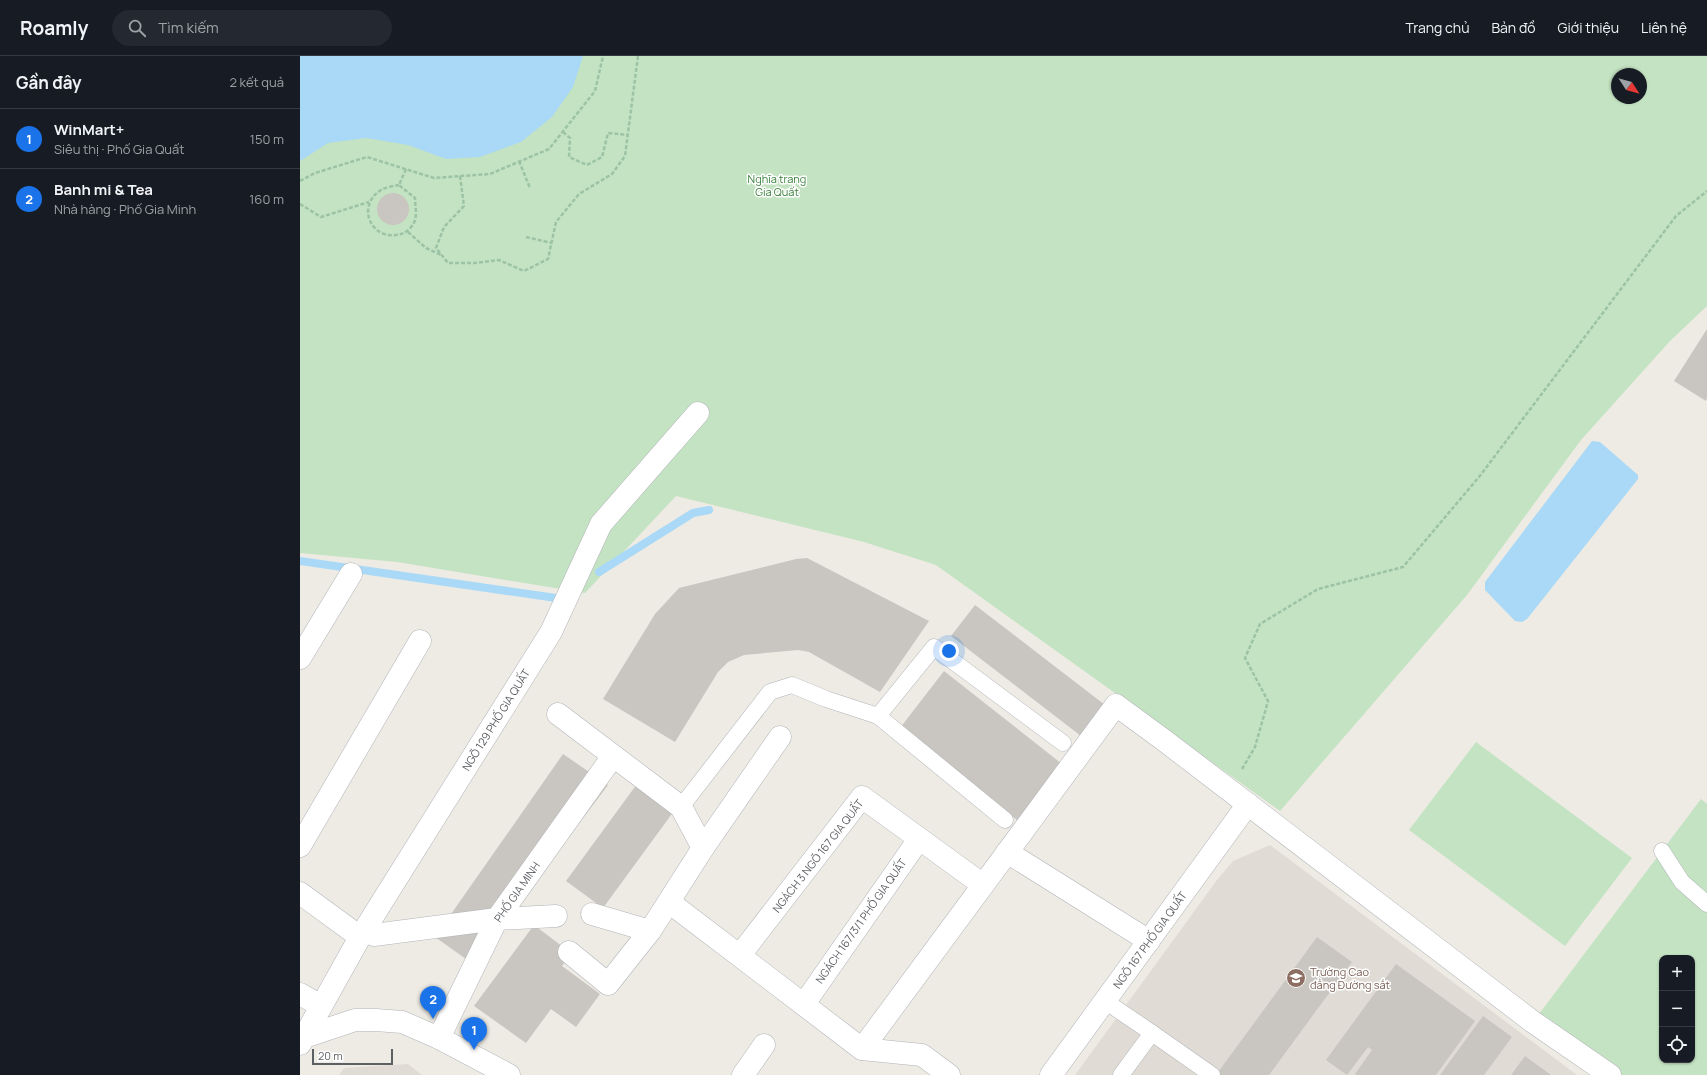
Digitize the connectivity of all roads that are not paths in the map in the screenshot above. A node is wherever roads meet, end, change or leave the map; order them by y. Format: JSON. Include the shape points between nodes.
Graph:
{"nodes":[{"id":1,"x":698,"y":413,"type":"dead end"},
{"id":2,"x":351,"y":574,"type":"dead end"},
{"id":3,"x":420,"y":641,"type":"dead end"},
{"id":4,"x":300,"y":658,"type":"edge"},
{"id":5,"x":558,"y":714,"type":"dead end"},
{"id":6,"x":878,"y":716,"type":"junction"},
{"id":7,"x":780,"y":738,"type":"dead end"},
{"id":8,"x":1063,"y":743,"type":"dead end"},
{"id":9,"x":613,"y":756,"type":"junction"},
{"id":10,"x":1248,"y":804,"type":"junction"},
{"id":11,"x":681,"y":807,"type":"junction"},
{"id":12,"x":1005,"y":820,"type":"dead end"},
{"id":13,"x":919,"y":839,"type":"junction"},
{"id":14,"x":300,"y":846,"type":"edge"},
{"id":15,"x":703,"y":848,"type":"junction"},
{"id":16,"x":1662,"y":851,"type":"dead end"},
{"id":17,"x":1007,"y":852,"type":"junction"},
{"id":18,"x":982,"y":885,"type":"junction"},
{"id":19,"x":300,"y":893,"type":"edge"},
{"id":20,"x":669,"y":902,"type":"junction"},
{"id":21,"x":1707,"y":904,"type":"edge"},
{"id":22,"x":592,"y":914,"type":"dead end"},
{"id":23,"x":556,"y":916,"type":"dead end"},
{"id":24,"x":497,"y":919,"type":"junction"},
{"id":25,"x":650,"y":931,"type":"junction"},
{"id":26,"x":363,"y":934,"type":"junction"},
{"id":27,"x":1149,"y":941,"type":"junction"},
{"id":28,"x":569,"y":952,"type":"dead end"},
{"id":29,"x":740,"y":955,"type":"junction"},
{"id":30,"x":300,"y":994,"type":"edge"},
{"id":31,"x":1105,"y":1001,"type":"junction"},
{"id":32,"x":804,"y":1004,"type":"junction"},
{"id":33,"x":321,"y":1006,"type":"junction"},
{"id":34,"x":1152,"y":1033,"type":"junction"},
{"id":35,"x":439,"y":1038,"type":"junction"},
{"id":36,"x":302,"y":1041,"type":"edge"},
{"id":37,"x":764,"y":1045,"type":"dead end"},
{"id":38,"x":862,"y":1049,"type":"junction"},
{"id":39,"x":509,"y":1075,"type":"edge"},
{"id":40,"x":742,"y":1075,"type":"edge"},
{"id":41,"x":949,"y":1075,"type":"edge"},
{"id":42,"x":1051,"y":1075,"type":"edge"},
{"id":43,"x":1121,"y":1075,"type":"edge"},
{"id":44,"x":1212,"y":1075,"type":"edge"},
{"id":45,"x":1610,"y":1075,"type":"edge"}],
"edges":[{"from":1,"to":26,"type":"street","name":"NGÕ 129 PHỐ GIA QUẤT","via":[[601,524],[551,632]]},
{"from":2,"to":4,"type":"street"},
{"from":3,"to":14,"type":"street"},
{"from":5,"to":9,"type":"street"},
{"from":6,"to":8,"type":"lane","via":[[934,646]]},
{"from":6,"to":11,"type":"lane","via":[[792,685],[770,692]]},
{"from":6,"to":12,"type":"lane"},
{"from":7,"to":15,"type":"street"},
{"from":9,"to":11,"type":"street"},
{"from":9,"to":24,"type":"street","name":"PHỐ GIA MINH"},
{"from":10,"to":17,"type":"street","via":[[1116,705]]},
{"from":10,"to":27,"type":"street","name":"NGÕ 167 PHỐ GIA QUẤT"},
{"from":10,"to":45,"type":"street","via":[[1534,1022]]},
{"from":11,"to":15,"type":"street"},
{"from":13,"to":18,"type":"street","name":"NGÁCH 3 NGÕ 167 GIA QUẤT"},
{"from":13,"to":29,"type":"street","name":"NGÁCH 3 NGÕ 167 GIA QUẤT","via":[[862,797]]},
{"from":13,"to":32,"type":"street","name":"NGÁCH 167/3/1 PHỐ GIA QUẤT"},
{"from":15,"to":20,"type":"street"},
{"from":16,"to":21,"type":"lane","via":[[1682,882]]},
{"from":17,"to":18,"type":"street"},
{"from":17,"to":27,"type":"street"},
{"from":18,"to":38,"type":"street"},
{"from":19,"to":26,"type":"street"},
{"from":20,"to":25,"type":"street"},
{"from":20,"to":29,"type":"street"},
{"from":22,"to":25,"type":"street"},
{"from":23,"to":24,"type":"street"},
{"from":24,"to":26,"type":"street","via":[[374,935]]},
{"from":24,"to":35,"type":"street","name":"PHỐ GIA MINH"},
{"from":25,"to":28,"type":"street","via":[[608,984]]},
{"from":26,"to":33,"type":"street","name":"NGÕ 129 PHỐ GIA QUẤT"},
{"from":27,"to":31,"type":"street","name":"NGÕ 167 PHỐ GIA QUẤT"},
{"from":29,"to":32,"type":"street"},
{"from":30,"to":33,"type":"street"},
{"from":31,"to":34,"type":"lane"},
{"from":31,"to":42,"type":"street","name":"NGÕ 167 PHỐ GIA QUẤT"},
{"from":32,"to":38,"type":"street"},
{"from":33,"to":36,"type":"street","name":"NGÕ 129 PHỐ GIA QUẤT"},
{"from":34,"to":43,"type":"lane"},
{"from":34,"to":44,"type":"lane"},
{"from":35,"to":36,"type":"street","via":[[402,1022],[355,1020]]},
{"from":35,"to":39,"type":"street"},
{"from":37,"to":40,"type":"street"},
{"from":38,"to":41,"type":"street","via":[[922,1055]]}]}
